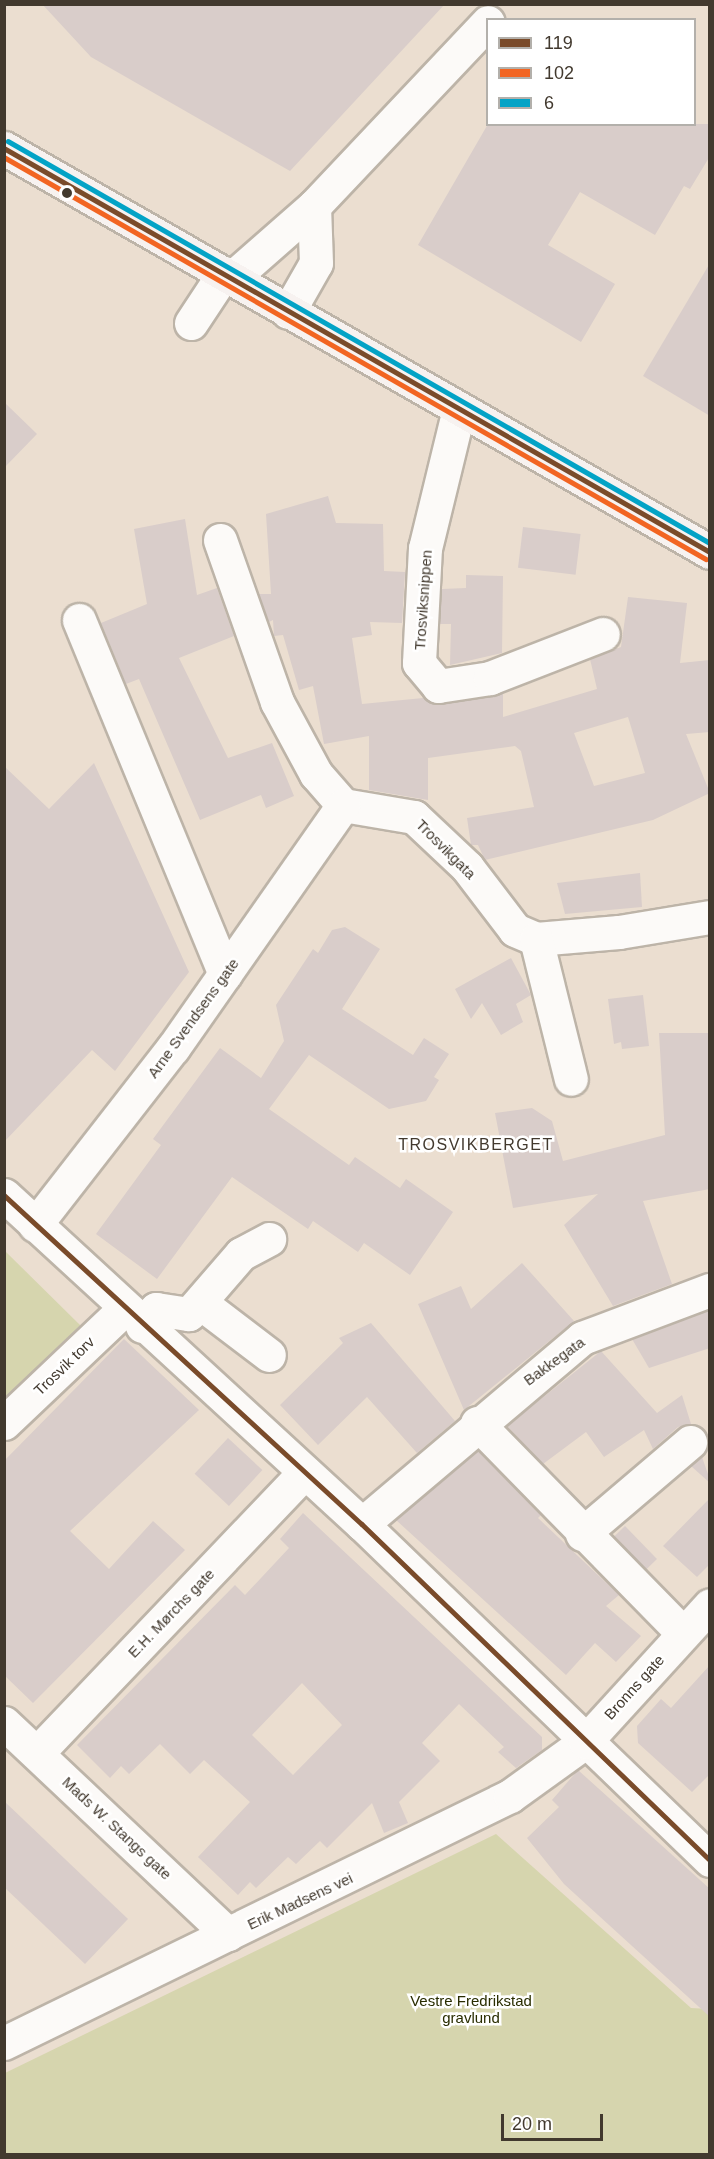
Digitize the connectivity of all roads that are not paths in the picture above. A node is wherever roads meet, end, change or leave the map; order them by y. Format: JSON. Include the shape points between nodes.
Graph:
{"nodes":[{"id":1,"x":504,"y":4,"type":"edge"},
{"id":2,"x":492,"y":18,"type":"edge"},
{"id":3,"x":486,"y":24,"type":"edge"},
{"id":4,"x":4,"y":148,"type":"edge"},
{"id":5,"x":314,"y":206,"type":"junction"},
{"id":6,"x":228,"y":276,"type":"junction"},
{"id":7,"x":288,"y":312,"type":"junction"},
{"id":8,"x":191,"y":323,"type":"dead end"},
{"id":9,"x":459,"y":409,"type":"junction"},
{"id":10,"x":220,"y":540,"type":"dead end"},
{"id":11,"x":710,"y":552,"type":"edge"},
{"id":12,"x":79,"y":620,"type":"dead end"},
{"id":13,"x":603,"y":634,"type":"dead end"},
{"id":14,"x":343,"y":805,"type":"junction"},
{"id":15,"x":710,"y":917,"type":"edge"},
{"id":16,"x":536,"y":939,"type":"junction"},
{"id":17,"x":225,"y":974,"type":"junction"},
{"id":18,"x":571,"y":1079,"type":"dead end"},
{"id":19,"x":4,"y":1195,"type":"edge"},
{"id":20,"x":35,"y":1226,"type":"junction"},
{"id":21,"x":269,"y":1239,"type":"dead end"},
{"id":22,"x":710,"y":1290,"type":"edge"},
{"id":23,"x":202,"y":1304,"type":"junction"},
{"id":24,"x":133,"y":1317,"type":"junction"},
{"id":25,"x":269,"y":1355,"type":"dead end"},
{"id":26,"x":4,"y":1423,"type":"edge"},
{"id":27,"x":477,"y":1424,"type":"junction"},
{"id":28,"x":690,"y":1442,"type":"dead end"},
{"id":29,"x":305,"y":1472,"type":"junction"},
{"id":30,"x":362,"y":1524,"type":"junction"},
{"id":31,"x":582,"y":1534,"type":"junction"},
{"id":32,"x":710,"y":1605,"type":"edge"},
{"id":33,"x":683,"y":1633,"type":"junction"},
{"id":34,"x":16,"y":1739,"type":"edge"},
{"id":35,"x":585,"y":1742,"type":"junction"},
{"id":36,"x":710,"y":1860,"type":"edge"},
{"id":37,"x":228,"y":1934,"type":"junction"},
{"id":38,"x":4,"y":2043,"type":"edge"}],
"edges":[{"from":1,"to":2,"type":"street"},
{"from":3,"to":5,"type":"street"},
{"from":4,"to":6,"type":"main road"},
{"from":5,"to":6,"type":"street"},
{"from":5,"to":7,"type":"street","via":[[316,263]]},
{"from":6,"to":7,"type":"main road"},
{"from":6,"to":8,"type":"street"},
{"from":7,"to":9,"type":"main road"},
{"from":9,"to":11,"type":"main road"},
{"from":9,"to":13,"type":"street","name":"Trosviksnippen","via":[[425,548],[419,663],[438,686],[490,678]]},
{"from":10,"to":14,"type":"street","via":[[277,702],[316,774]]},
{"from":12,"to":17,"type":"street"},
{"from":14,"to":16,"type":"street","name":"Trosvikgata","via":[[414,817],[467,867],[515,930]]},
{"from":14,"to":17,"type":"street","name":"Arne Svendsens gate"},
{"from":15,"to":16,"type":"street","via":[[619,932]]},
{"from":16,"to":18,"type":"street"},
{"from":17,"to":20,"type":"street","name":"Arne Svendsens gate"},
{"from":19,"to":20,"type":"street"},
{"from":20,"to":24,"type":"street"},
{"from":21,"to":23,"type":"street","via":[[241,1254]]},
{"from":22,"to":27,"type":"street","name":"Bakkegata","via":[[582,1338]]},
{"from":23,"to":24,"type":"street","name":"Trosvik torv","via":[[189,1314],[156,1309]]},
{"from":23,"to":25,"type":"street"},
{"from":24,"to":26,"type":"street","name":"Trosvik torv"},
{"from":24,"to":29,"type":"street"},
{"from":27,"to":30,"type":"street","name":"Bakkegata"},
{"from":27,"to":31,"type":"street"},
{"from":28,"to":31,"type":"street"},
{"from":29,"to":30,"type":"street"},
{"from":29,"to":34,"type":"street","name":"E.H. Mørchs gate"},
{"from":30,"to":35,"type":"street"},
{"from":31,"to":33,"type":"street"},
{"from":32,"to":33,"type":"street","name":"Bronns gate"},
{"from":33,"to":35,"type":"street","name":"Bronns gate"},
{"from":34,"to":37,"type":"street","name":"Mads W. Stangs gate"},
{"from":35,"to":36,"type":"street"},
{"from":35,"to":37,"type":"street","name":"Erik Madsens vei","via":[[510,1796]]},
{"from":37,"to":38,"type":"street","name":"Erik Madsens vei"}]}
